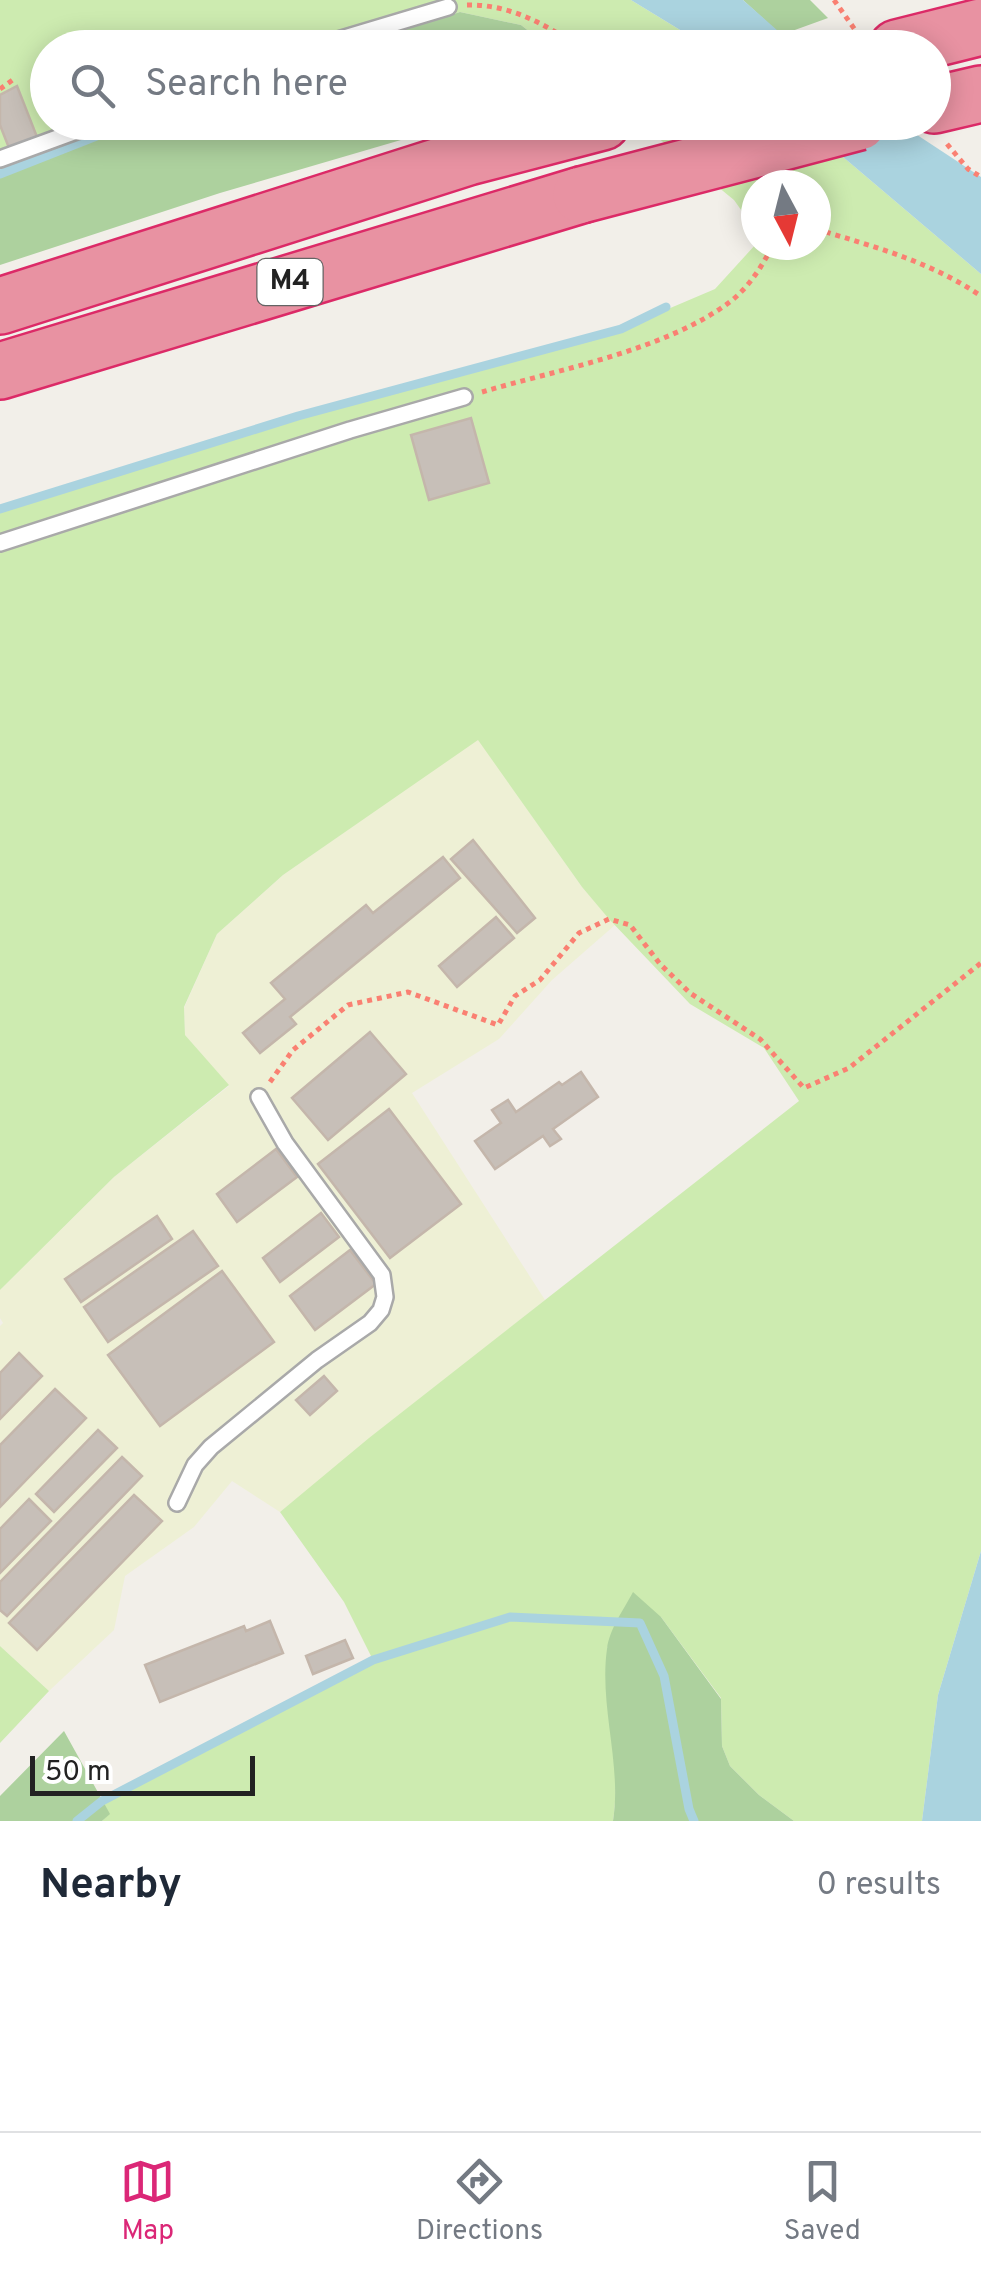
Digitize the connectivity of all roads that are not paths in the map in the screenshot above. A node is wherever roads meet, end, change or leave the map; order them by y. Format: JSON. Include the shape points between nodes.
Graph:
{"nodes":[{"id":1,"x":448,"y":7,"type":"road end"},
{"id":2,"x":981,"y":27,"type":"edge"},
{"id":3,"x":371,"y":30,"type":"edge"},
{"id":4,"x":951,"y":35,"type":"edge"},
{"id":5,"x":981,"y":94,"type":"edge"},
{"id":6,"x":951,"y":111,"type":"edge"},
{"id":7,"x":52,"y":140,"type":"edge"},
{"id":8,"x":533,"y":140,"type":"edge"},
{"id":9,"x":790,"y":140,"type":"edge"},
{"id":10,"x":0,"y":159,"type":"edge"},
{"id":11,"x":0,"y":306,"type":"edge"},
{"id":12,"x":0,"y":372,"type":"edge"},
{"id":13,"x":464,"y":397,"type":"road end"},
{"id":14,"x":0,"y":543,"type":"edge"},
{"id":15,"x":259,"y":1097,"type":"road end"},
{"id":16,"x":177,"y":1503,"type":"dead end"}],
"edges":[{"from":1,"to":3,"type":"lane"},
{"from":2,"to":4,"type":"highway"},
{"from":5,"to":6,"type":"highway"},
{"from":7,"to":10,"type":"lane"},
{"from":8,"to":11,"type":"highway","number":"M4"},
{"from":9,"to":12,"type":"highway","number":"M4","bridge":true,"via":[[581,195]]},
{"from":13,"to":14,"type":"lane"},
{"from":15,"to":16,"type":"lane","via":[[382,1275],[386,1297],[370,1323],[211,1447]]}]}
